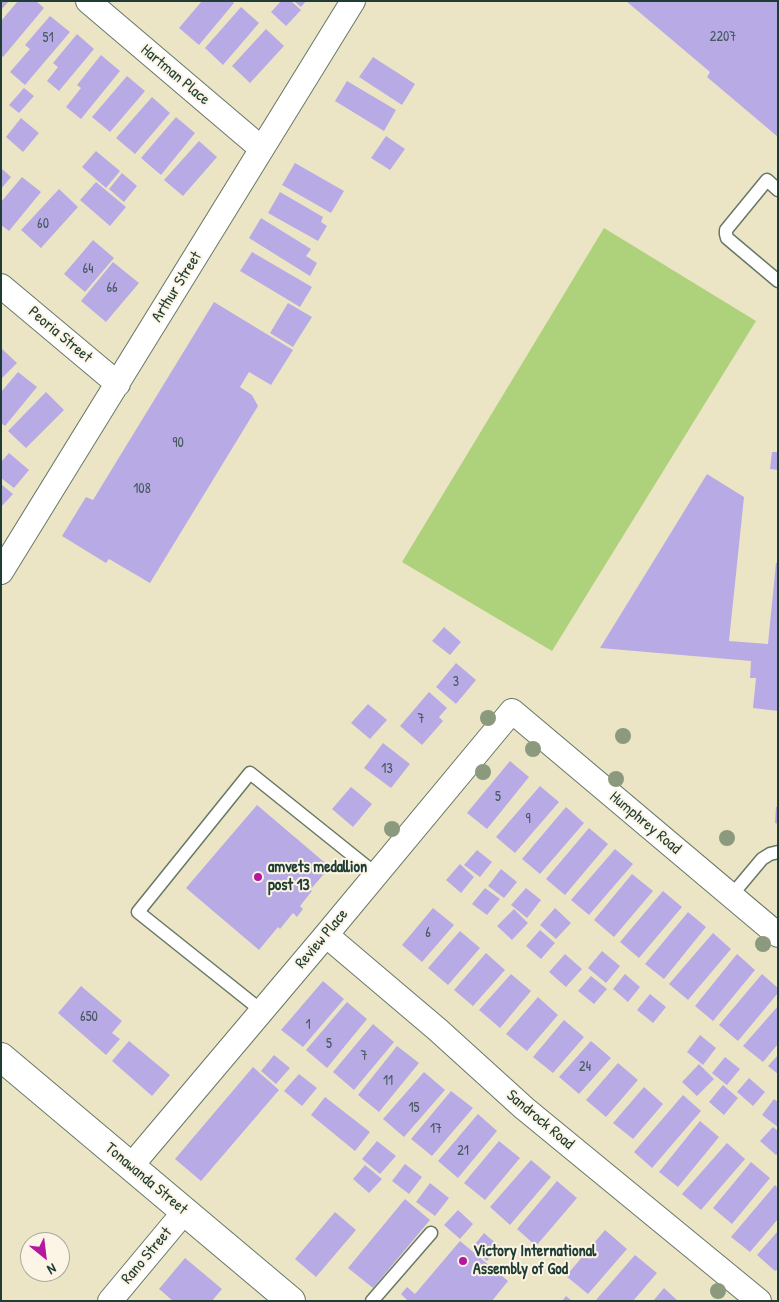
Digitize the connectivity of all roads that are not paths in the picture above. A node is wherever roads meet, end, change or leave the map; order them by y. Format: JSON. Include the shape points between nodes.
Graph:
{"nodes":[{"id":1,"x":88,"y":1,"type":"edge"},
{"id":2,"x":353,"y":1,"type":"edge"},
{"id":3,"x":262,"y":149,"type":"junction"},
{"id":4,"x":778,"y":190,"type":"edge"},
{"id":5,"x":778,"y":280,"type":"edge"},
{"id":6,"x":1,"y":286,"type":"edge"},
{"id":7,"x":118,"y":384,"type":"junction"},
{"id":8,"x":1,"y":572,"type":"edge"},
{"id":9,"x":512,"y":711,"type":"joint"},
{"id":10,"x":778,"y":852,"type":"edge"},
{"id":11,"x":376,"y":874,"type":"junction"},
{"id":12,"x":731,"y":896,"type":"junction"},
{"id":13,"x":326,"y":935,"type":"junction"},
{"id":14,"x":778,"y":935,"type":"edge"},
{"id":15,"x":262,"y":1011,"type":"junction"},
{"id":16,"x":1,"y":1057,"type":"edge"},
{"id":17,"x":131,"y":1166,"type":"junction"},
{"id":18,"x":185,"y":1211,"type":"junction"},
{"id":19,"x":431,"y":1233,"type":"dead end"},
{"id":20,"x":110,"y":1301,"type":"edge"},
{"id":21,"x":291,"y":1301,"type":"edge"},
{"id":22,"x":372,"y":1301,"type":"edge"},
{"id":23,"x":760,"y":1301,"type":"edge"}],
"edges":[{"from":1,"to":3,"type":"street","name":"Hartman Place"},
{"from":2,"to":3,"type":"street","name":"Arthur Street"},
{"from":3,"to":7,"type":"street","name":"Arthur Street"},
{"from":4,"to":5,"type":"lane","via":[[767,180],[726,234]]},
{"from":6,"to":7,"type":"street","name":"Peoria Street"},
{"from":7,"to":8,"type":"street","name":"Arthur Street"},
{"from":9,"to":11,"type":"street","name":"Review Place"},
{"from":9,"to":12,"type":"street","name":"Humphrey Road"},
{"from":10,"to":12,"type":"lane","via":[[762,859]]},
{"from":11,"to":13,"type":"street","name":"Review Place"},
{"from":11,"to":15,"type":"lane","via":[[250,773],[138,912]]},
{"from":12,"to":14,"type":"street","name":"Humphrey Road"},
{"from":13,"to":15,"type":"street","name":"Review Place"},
{"from":13,"to":23,"type":"street","name":"Sandrock Road","via":[[524,1108]]},
{"from":15,"to":17,"type":"street","name":"Review Place"},
{"from":16,"to":17,"type":"street","name":"Tonawanda Street"},
{"from":17,"to":18,"type":"street","name":"Tonawanda Street"},
{"from":18,"to":20,"type":"street","name":"Rano Street"},
{"from":18,"to":21,"type":"street","name":"Tonawanda Street"},
{"from":19,"to":22,"type":"lane"}]}
